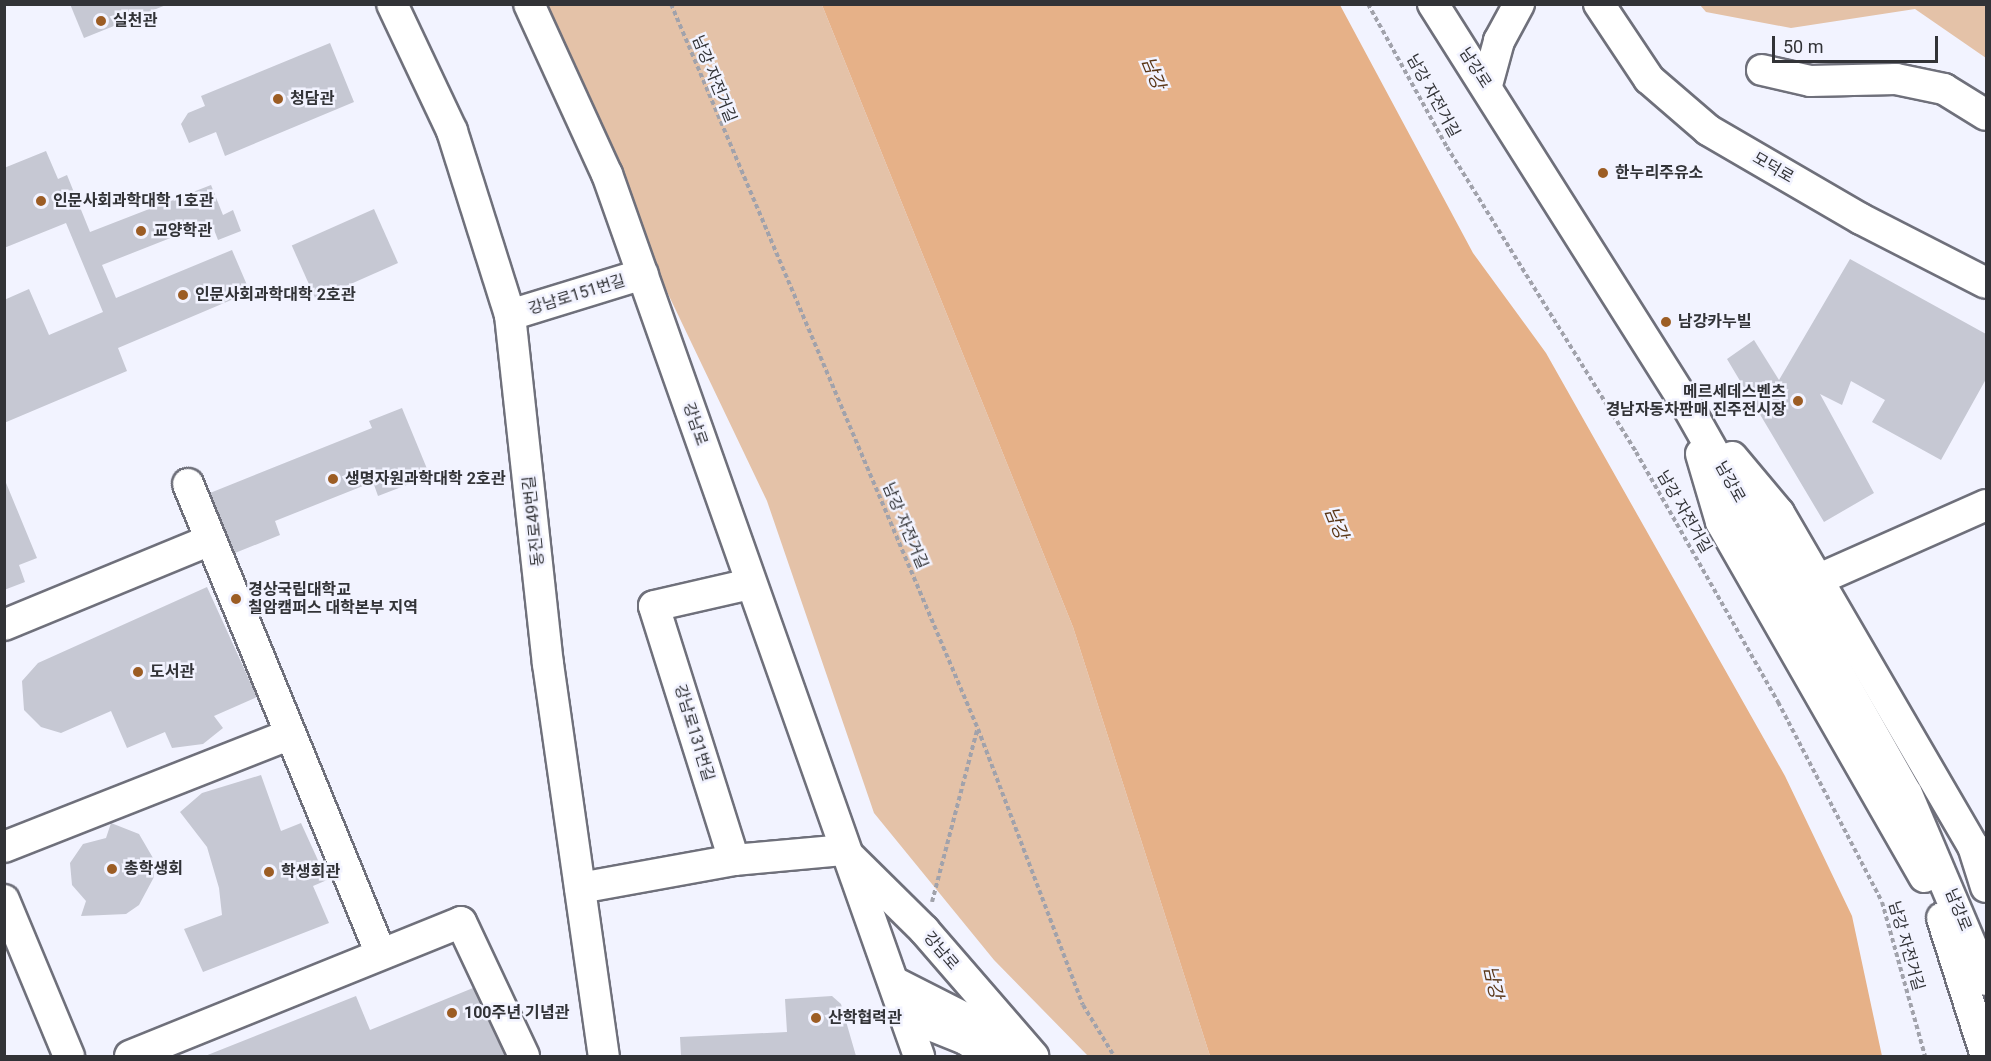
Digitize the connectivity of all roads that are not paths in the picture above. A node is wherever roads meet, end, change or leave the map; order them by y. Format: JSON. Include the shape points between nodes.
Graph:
{"nodes":[{"id":1,"x":392,"y":4,"type":"edge"},
{"id":2,"x":529,"y":4,"type":"edge"},
{"id":3,"x":1434,"y":4,"type":"edge"},
{"id":4,"x":1519,"y":4,"type":"edge"},
{"id":5,"x":1599,"y":4,"type":"edge"},
{"id":6,"x":1762,"y":70,"type":"dead end"},
{"id":7,"x":1487,"y":85,"type":"junction"},
{"id":8,"x":1986,"y":115,"type":"edge"},
{"id":9,"x":643,"y":274,"type":"junction"},
{"id":10,"x":1986,"y":283,"type":"edge"},
{"id":11,"x":510,"y":315,"type":"junction"},
{"id":12,"x":1685,"y":402,"type":"junction"},
{"id":13,"x":188,"y":484,"type":"dead end"},
{"id":14,"x":1986,"y":505,"type":"edge"},
{"id":15,"x":210,"y":540,"type":"junction"},
{"id":16,"x":1817,"y":580,"type":"junction"},
{"id":17,"x":750,"y":584,"type":"junction"},
{"id":18,"x":4,"y":625,"type":"edge"},
{"id":19,"x":289,"y":735,"type":"junction"},
{"id":20,"x":1980,"y":845,"type":"edge"},
{"id":21,"x":4,"y":847,"type":"edge"},
{"id":22,"x":843,"y":850,"type":"junction"},
{"id":23,"x":734,"y":860,"type":"junction"},
{"id":24,"x":1986,"y":887,"type":"edge"},
{"id":25,"x":580,"y":888,"type":"junction"},
{"id":26,"x":4,"y":900,"type":"edge"},
{"id":27,"x":380,"y":952,"type":"junction"},
{"id":28,"x":1986,"y":980,"type":"edge"},
{"id":29,"x":897,"y":984,"type":"junction"},
{"id":30,"x":908,"y":1016,"type":"junction"},
{"id":31,"x":1027,"y":1051,"type":"edge"},
{"id":32,"x":69,"y":1056,"type":"edge"},
{"id":33,"x":130,"y":1056,"type":"edge"},
{"id":34,"x":524,"y":1056,"type":"edge"},
{"id":35,"x":604,"y":1056,"type":"edge"},
{"id":36,"x":919,"y":1056,"type":"edge"},
{"id":37,"x":991,"y":1056,"type":"edge"},
{"id":38,"x":1986,"y":1056,"type":"edge"}],
"edges":[{"from":1,"to":11,"type":"street","name":"동진로49번길","via":[[452,131]]},
{"from":2,"to":9,"type":"street","name":"강남로","via":[[607,174]]},
{"from":3,"to":7,"type":"street","name":"남강로"},
{"from":4,"to":7,"type":"street","via":[[1499,41]]},
{"from":5,"to":10,"type":"street","name":"모덕로","via":[[1649,79],[1708,130],[1861,219]]},
{"from":6,"to":8,"type":"street","via":[[1810,81],[1896,79],[1944,89]]},
{"from":7,"to":12,"type":"street","name":"남강로"},
{"from":9,"to":11,"type":"street","name":"강남로151번길"},
{"from":9,"to":17,"type":"street","name":"강남로"},
{"from":11,"to":25,"type":"street","name":"동진로49번길","via":[[548,664]]},
{"from":12,"to":16,"type":"street","via":[[1779,513]]},
{"from":12,"to":28,"type":"street","name":"남강로","via":[[1907,794]]},
{"from":12,"to":38,"type":"street","via":[[1721,522],[1909,846],[1941,913]]},
{"from":13,"to":15,"type":"street"},
{"from":14,"to":16,"type":"street"},
{"from":15,"to":18,"type":"street"},
{"from":15,"to":19,"type":"street"},
{"from":16,"to":20,"type":"street"},
{"from":17,"to":22,"type":"street","name":"강남로"},
{"from":17,"to":23,"type":"street","name":"강남로131번길","via":[[654,606]]},
{"from":19,"to":21,"type":"street"},
{"from":19,"to":27,"type":"street"},
{"from":20,"to":24,"type":"street"},
{"from":22,"to":23,"type":"street"},
{"from":22,"to":29,"type":"street","name":"강남로"},
{"from":22,"to":31,"type":"street","name":"강남로","via":[[924,930]]},
{"from":23,"to":25,"type":"street"},
{"from":25,"to":35,"type":"street","name":"동진로49번길"},
{"from":26,"to":32,"type":"street"},
{"from":27,"to":33,"type":"street"},
{"from":27,"to":34,"type":"street","via":[[461,922]]},
{"from":29,"to":30,"type":"street","name":"강남로"},
{"from":29,"to":31,"type":"street"},
{"from":30,"to":36,"type":"street","name":"강남로"},
{"from":30,"to":37,"type":"street","via":[[965,1039]]}]}
